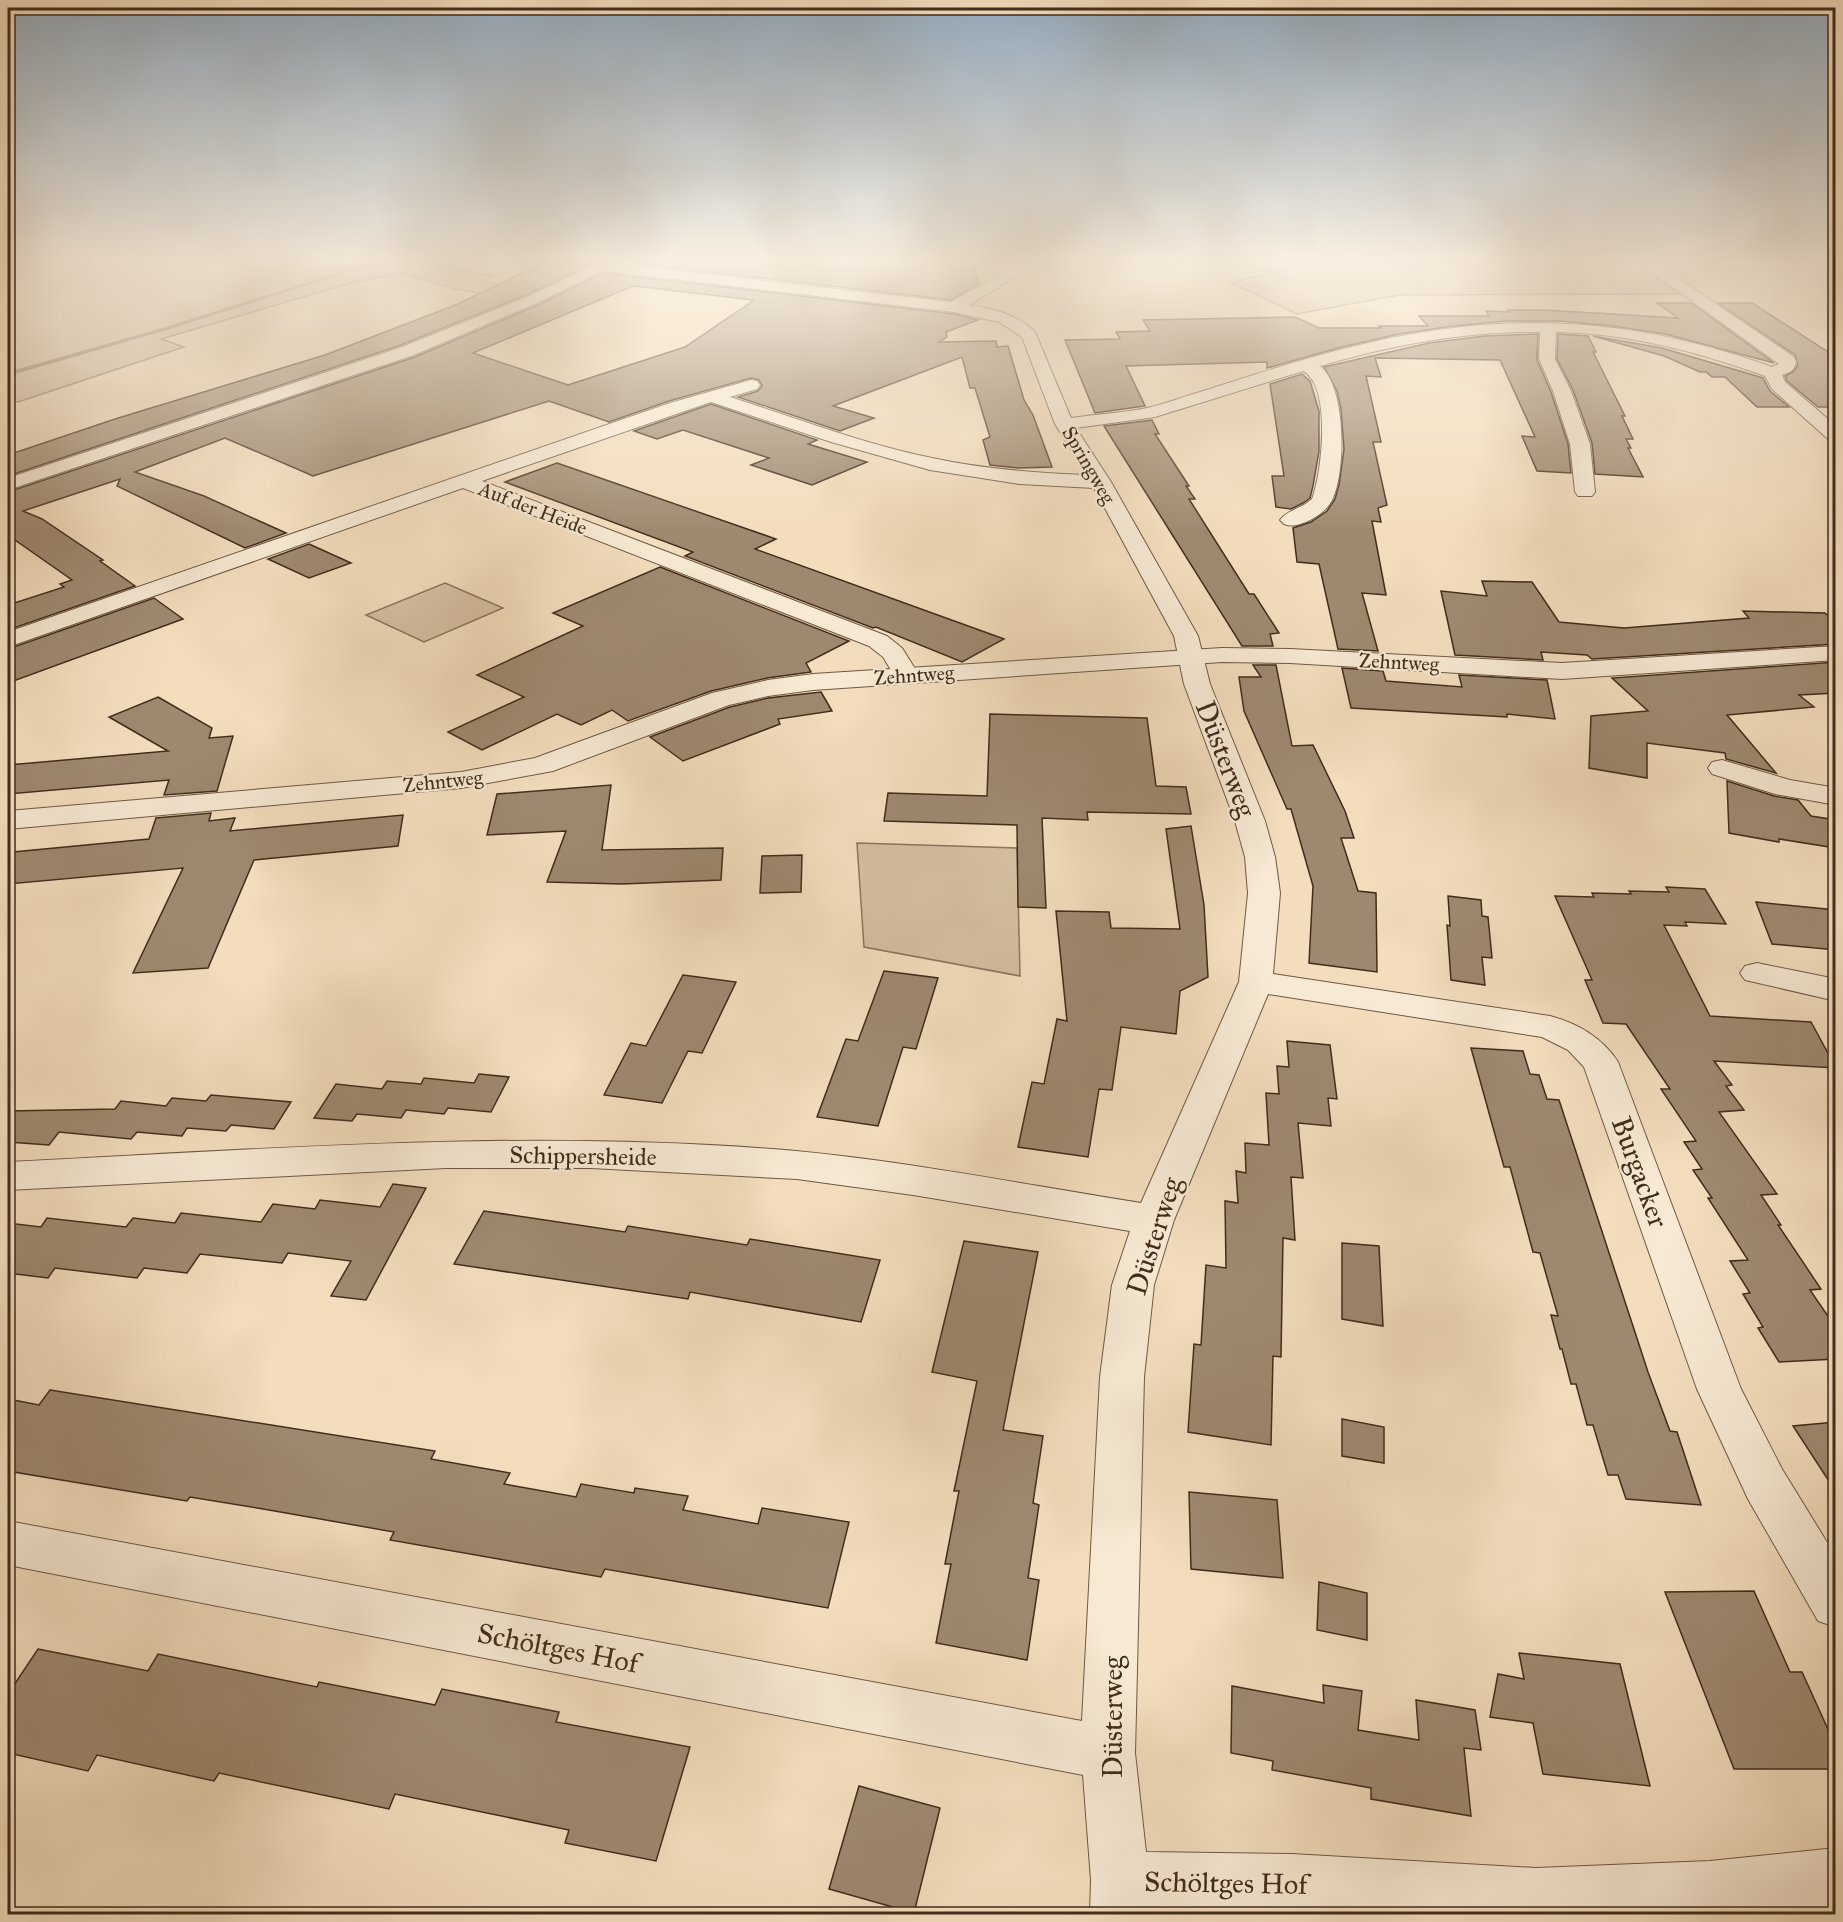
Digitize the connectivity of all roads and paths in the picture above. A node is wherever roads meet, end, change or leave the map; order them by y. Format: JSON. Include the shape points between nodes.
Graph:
{"nodes":[{"id":1,"x":403,"y":353,"type":"edge"},
{"id":2,"x":1036,"y":353,"type":"edge"},
{"id":3,"x":1347,"y":353,"type":"edge"},
{"id":4,"x":1546,"y":353,"type":"edge"},
{"id":5,"x":1712,"y":353,"type":"edge"},
{"id":6,"x":1776,"y":353,"type":"edge"},
{"id":7,"x":1305,"y":365,"type":"junction"},
{"id":8,"x":1772,"y":373,"type":"junction"},
{"id":9,"x":751,"y":385,"type":"dead end"},
{"id":10,"x":712,"y":397,"type":"junction"},
{"id":11,"x":1064,"y":424,"type":"junction"},
{"id":12,"x":1836,"y":436,"type":"edge"},
{"id":13,"x":463,"y":481,"type":"junction"},
{"id":14,"x":1101,"y":482,"type":"junction"},
{"id":15,"x":8,"y":484,"type":"edge"},
{"id":16,"x":1585,"y":492,"type":"dead end"},
{"id":17,"x":1291,"y":520,"type":"dead end"},
{"id":18,"x":8,"y":640,"type":"edge"},
{"id":19,"x":1836,"y":653,"type":"edge"},
{"id":20,"x":1191,"y":656,"type":"junction"},
{"id":21,"x":906,"y":675,"type":"junction"},
{"id":22,"x":1722,"y":768,"type":"dead end"},
{"id":23,"x":1836,"y":797,"type":"edge"},
{"id":24,"x":8,"y":820,"type":"edge"},
{"id":25,"x":1757,"y":974,"type":"dead end"},
{"id":26,"x":1256,"y":982,"type":"junction"},
{"id":27,"x":1836,"y":990,"type":"edge"},
{"id":28,"x":8,"y":1176,"type":"edge"},
{"id":29,"x":1154,"y":1220,"type":"junction"},
{"id":30,"x":8,"y":1543,"type":"edge"},
{"id":31,"x":1836,"y":1604,"type":"edge"},
{"id":32,"x":1108,"y":1752,"type":"junction"},
{"id":33,"x":1836,"y":1877,"type":"edge"},
{"id":34,"x":1120,"y":1897,"type":"edge"}],
"edges":[{"from":1,"to":15,"type":"street"},
{"from":2,"to":11,"type":"street","name":"Springweg"},
{"from":3,"to":7,"type":"street"},
{"from":4,"to":16,"type":"street","via":[[1580,444]]},
{"from":5,"to":8,"type":"street"},
{"from":6,"to":8,"type":"street","via":[[1788,361],[1787,367]]},
{"from":7,"to":11,"type":"street","via":[[1149,413]]},
{"from":7,"to":17,"type":"street","via":[[1318,372],[1329,396],[1331,450],[1322,500],[1310,512]]},
{"from":8,"to":12,"type":"street","via":[[1778,385]]},
{"from":9,"to":10,"type":"street"},
{"from":10,"to":13,"type":"street"},
{"from":10,"to":14,"type":"street","via":[[930,464],[1020,478]]},
{"from":11,"to":14,"type":"street","name":"Springweg"},
{"from":13,"to":18,"type":"street","name":"Auf der Heide"},
{"from":13,"to":21,"type":"street","name":"Auf der Heide","via":[[878,641],[893,653]]},
{"from":14,"to":20,"type":"street","name":"Springweg","via":[[1186,636]]},
{"from":19,"to":20,"type":"street","name":"Zehntweg","via":[[1562,671],[1290,656]]},
{"from":20,"to":21,"type":"street","name":"Zehntweg"},
{"from":20,"to":26,"type":"street","name":"Düsterweg","via":[[1197,684],[1260,857],[1264,893]]},
{"from":21,"to":24,"type":"street","name":"Zehntweg","via":[[813,682],[722,699],[543,765],[502,774]]},
{"from":22,"to":23,"type":"street","via":[[1785,788]]},
{"from":25,"to":27,"type":"street"},
{"from":26,"to":29,"type":"street","name":"Düsterweg"},
{"from":26,"to":31,"type":"street","name":"Burgacker","via":[[1550,1027],[1580,1042],[1599,1062],[1719,1389],[1765,1484]]},
{"from":28,"to":29,"type":"street","name":"Schippersheide","via":[[446,1154],[591,1154],[797,1165]]},
{"from":29,"to":32,"type":"street","name":"Düsterweg","via":[[1133,1285],[1122,1377]]},
{"from":30,"to":32,"type":"street","name":"Schöltges Hof"},
{"from":32,"to":34,"type":"street","name":"Düsterweg"},
{"from":33,"to":34,"type":"street","name":"Schöltges Hof","via":[[1710,1890],[1536,1897],[1292,1883]]}]}
